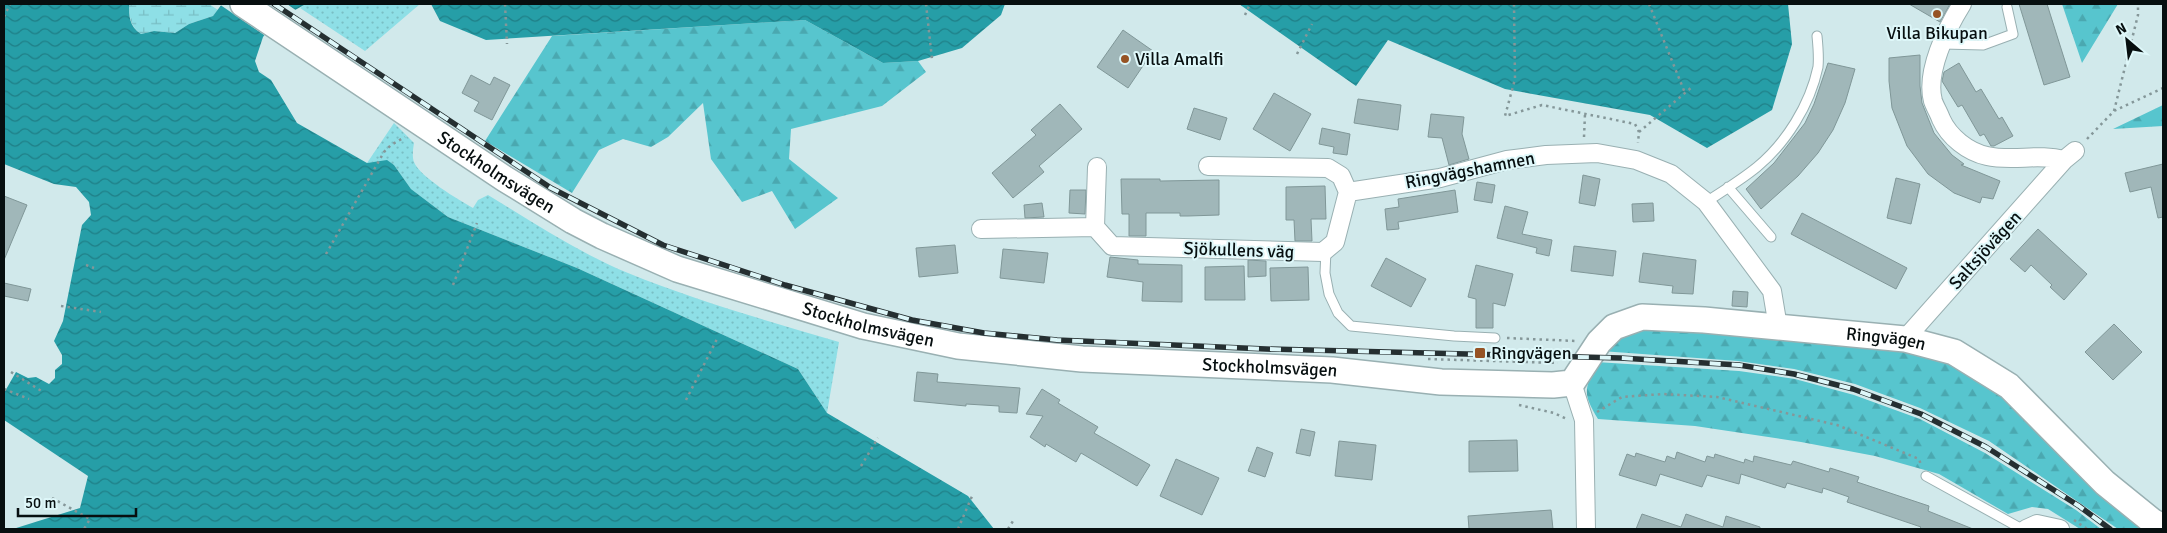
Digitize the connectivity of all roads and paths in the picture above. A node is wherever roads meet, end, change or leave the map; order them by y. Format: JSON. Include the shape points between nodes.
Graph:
{"nodes":[{"id":1,"x":10,"y":4,"type":"edge"},
{"id":2,"x":243,"y":4,"type":"edge"},
{"id":3,"x":505,"y":4,"type":"edge"},
{"id":4,"x":926,"y":4,"type":"edge"},
{"id":5,"x":1250,"y":4,"type":"edge"},
{"id":6,"x":1514,"y":4,"type":"edge"},
{"id":7,"x":1649,"y":4,"type":"edge"},
{"id":8,"x":1962,"y":4,"type":"edge"},
{"id":9,"x":2138,"y":4,"type":"edge"},
{"id":10,"x":2006,"y":7,"type":"dead end"},
{"id":11,"x":1244,"y":15,"type":"dead end"},
{"id":12,"x":4,"y":17,"type":"edge"},
{"id":13,"x":1312,"y":24,"type":"dead end"},
{"id":14,"x":1817,"y":36,"type":"dead end"},
{"id":15,"x":507,"y":44,"type":"dead end"},
{"id":16,"x":1943,"y":44,"type":"junction"},
{"id":17,"x":1297,"y":54,"type":"dead end"},
{"id":18,"x":932,"y":59,"type":"dead end"},
{"id":19,"x":1692,"y":87,"type":"dead end"},
{"id":20,"x":2163,"y":88,"type":"edge"},
{"id":21,"x":1685,"y":93,"type":"junction"},
{"id":22,"x":2114,"y":111,"type":"junction"},
{"id":23,"x":1585,"y":114,"type":"junction"},
{"id":24,"x":1639,"y":132,"type":"junction"},
{"id":25,"x":412,"y":134,"type":"dead end"},
{"id":26,"x":1585,"y":153,"type":"junction"},
{"id":27,"x":2069,"y":155,"type":"junction"},
{"id":28,"x":1636,"y":160,"type":"junction"},
{"id":29,"x":1208,"y":166,"type":"dead end"},
{"id":30,"x":1097,"y":167,"type":"dead end"},
{"id":31,"x":1728,"y":187,"type":"junction"},
{"id":32,"x":1348,"y":192,"type":"junction"},
{"id":33,"x":1706,"y":202,"type":"junction"},
{"id":34,"x":477,"y":224,"type":"dead end"},
{"id":35,"x":1095,"y":227,"type":"junction"},
{"id":36,"x":981,"y":229,"type":"dead end"},
{"id":37,"x":1772,"y":237,"type":"dead end"},
{"id":38,"x":1326,"y":250,"type":"junction"},
{"id":39,"x":326,"y":254,"type":"dead end"},
{"id":40,"x":86,"y":266,"type":"dead end"},
{"id":41,"x":94,"y":268,"type":"dead end"},
{"id":42,"x":453,"y":285,"type":"dead end"},
{"id":43,"x":61,"y":306,"type":"dead end"},
{"id":44,"x":101,"y":312,"type":"dead end"},
{"id":45,"x":1778,"y":326,"type":"junction"},
{"id":46,"x":718,"y":337,"type":"dead end"},
{"id":47,"x":1495,"y":338,"type":"joint"},
{"id":48,"x":1905,"y":339,"type":"junction"},
{"id":49,"x":1580,"y":341,"type":"dead end"},
{"id":50,"x":1424,"y":359,"type":"dead end"},
{"id":51,"x":11,"y":372,"type":"dead end"},
{"id":52,"x":1567,"y":373,"type":"junction"},
{"id":53,"x":4,"y":389,"type":"edge"},
{"id":54,"x":43,"y":392,"type":"dead end"},
{"id":55,"x":29,"y":399,"type":"dead end"},
{"id":56,"x":686,"y":400,"type":"dead end"},
{"id":57,"x":1512,"y":404,"type":"dead end"},
{"id":58,"x":1584,"y":420,"type":"junction"},
{"id":59,"x":878,"y":438,"type":"dead end"},
{"id":60,"x":862,"y":466,"type":"dead end"},
{"id":61,"x":1926,"y":476,"type":"joint"},
{"id":62,"x":974,"y":494,"type":"dead end"},
{"id":63,"x":52,"y":498,"type":"dead end"},
{"id":64,"x":1013,"y":521,"type":"dead end"},
{"id":65,"x":2163,"y":527,"type":"edge"},
{"id":66,"x":84,"y":529,"type":"edge"},
{"id":67,"x":958,"y":529,"type":"edge"},
{"id":68,"x":1008,"y":529,"type":"edge"},
{"id":69,"x":1586,"y":529,"type":"edge"},
{"id":70,"x":2022,"y":529,"type":"edge"},
{"id":71,"x":2026,"y":529,"type":"edge"},
{"id":72,"x":2060,"y":529,"type":"edge"}],
"edges":[{"from":1,"to":12,"type":"path"},
{"from":2,"to":52,"type":"main road","name":"Stockholmsvägen","via":[[573,221],[677,269],[863,326],[958,346],[1082,360],[1332,370],[1441,382],[1553,385]]},
{"from":3,"to":15,"type":"path"},
{"from":4,"to":18,"type":"path"},
{"from":5,"to":11,"type":"path"},
{"from":6,"to":23,"type":"path","via":[[1515,79],[1505,116],[1542,105]]},
{"from":7,"to":21,"type":"path"},
{"from":8,"to":16,"type":"street","via":[[1948,26]]},
{"from":9,"to":22,"type":"path"},
{"from":10,"to":16,"type":"lane","via":[[2012,34],[1983,44]]},
{"from":13,"to":17,"type":"path"},
{"from":14,"to":31,"type":"lane","via":[[1818,66],[1796,123],[1770,155]]},
{"from":16,"to":27,"type":"street","via":[[1935,65],[1933,100],[1944,127],[1955,139],[1985,156],[2004,159]]},
{"from":19,"to":21,"type":"path"},
{"from":20,"to":22,"type":"path"},
{"from":21,"to":24,"type":"path"},
{"from":22,"to":27,"type":"path"},
{"from":23,"to":24,"type":"path","via":[[1635,124]]},
{"from":23,"to":26,"type":"path"},
{"from":24,"to":28,"type":"path"},
{"from":25,"to":39,"type":"path","via":[[384,152]]},
{"from":26,"to":28,"type":"street","name":"Ringvägshamnen"},
{"from":26,"to":32,"type":"street","name":"Ringvägshamnen","via":[[1507,160],[1440,178]]},
{"from":27,"to":48,"type":"street","name":"Saltsjövägen"},
{"from":28,"to":33,"type":"street","name":"Ringvägshamnen","via":[[1671,174]]},
{"from":29,"to":32,"type":"street","via":[[1328,168],[1341,176]]},
{"from":30,"to":35,"type":"street"},
{"from":31,"to":33,"type":"lane"},
{"from":31,"to":37,"type":"lane"},
{"from":32,"to":38,"type":"street","via":[[1335,242]]},
{"from":33,"to":45,"type":"street","name":"Ringvägshamnen","via":[[1772,291]]},
{"from":34,"to":42,"type":"path"},
{"from":35,"to":36,"type":"street"},
{"from":35,"to":38,"type":"street","name":"Sjökullens väg","via":[[1112,246]]},
{"from":38,"to":47,"type":"lane","via":[[1325,273],[1329,294],[1338,314],[1351,326]]},
{"from":40,"to":41,"type":"path"},
{"from":43,"to":44,"type":"path"},
{"from":45,"to":48,"type":"main road","name":"Ringvägen"},
{"from":45,"to":52,"type":"main road","name":"Ringvägen","via":[[1642,317],[1614,327]]},
{"from":46,"to":56,"type":"path"},
{"from":47,"to":49,"type":"path"},
{"from":48,"to":65,"type":"main road","name":"Ringvägen","via":[[1954,352],[2009,386],[2105,483]]},
{"from":50,"to":52,"type":"path"},
{"from":51,"to":54,"type":"path"},
{"from":52,"to":58,"type":"street"},
{"from":53,"to":55,"type":"path"},
{"from":57,"to":58,"type":"path","via":[[1569,420]]},
{"from":58,"to":61,"type":"path","via":[[1622,398],[1662,394],[1717,398],[1837,425],[1919,459]]},
{"from":58,"to":69,"type":"street"},
{"from":59,"to":60,"type":"path"},
{"from":61,"to":70,"type":"lane"},
{"from":62,"to":67,"type":"path"},
{"from":63,"to":66,"type":"path","via":[[90,519]]},
{"from":64,"to":68,"type":"path"},
{"from":71,"to":72,"type":"street","via":[[2037,524]]}]}
